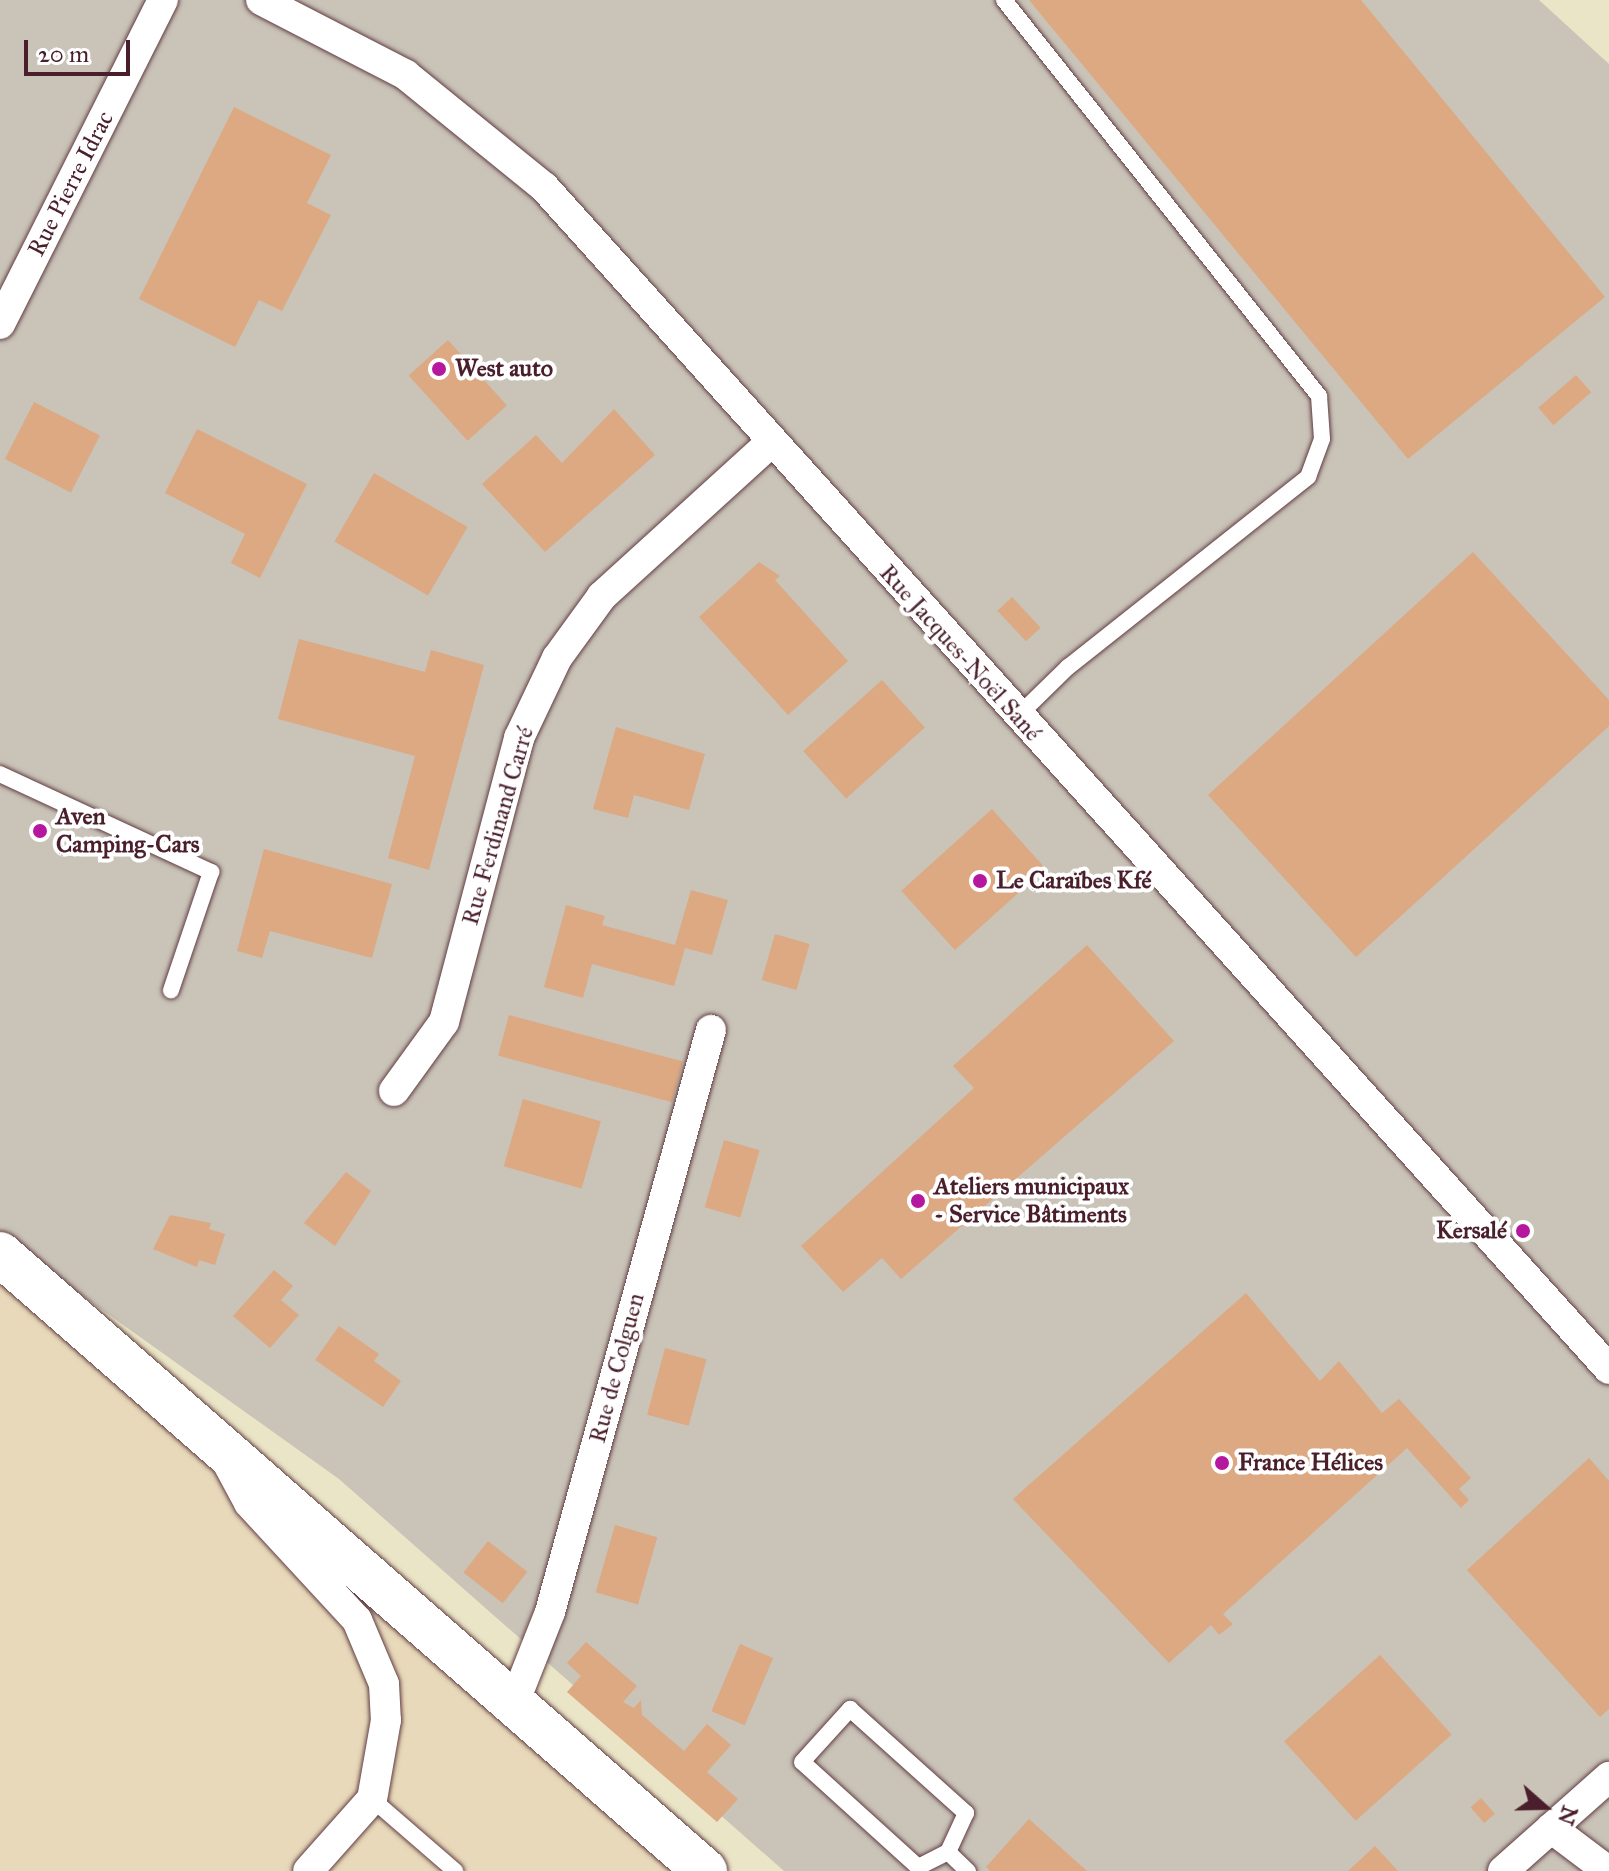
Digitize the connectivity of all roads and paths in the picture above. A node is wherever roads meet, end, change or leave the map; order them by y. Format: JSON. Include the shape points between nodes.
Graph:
{"nodes":[{"id":1,"x":163,"y":0,"type":"edge"},
{"id":2,"x":261,"y":0,"type":"edge"},
{"id":3,"x":1004,"y":0,"type":"edge"},
{"id":4,"x":0,"y":324,"type":"edge"},
{"id":5,"x":769,"y":444,"type":"junction"},
{"id":6,"x":1018,"y":716,"type":"junction"},
{"id":7,"x":0,"y":774,"type":"edge"},
{"id":8,"x":171,"y":990,"type":"dead end"},
{"id":9,"x":711,"y":1030,"type":"dead end"},
{"id":10,"x":394,"y":1091,"type":"dead end"},
{"id":11,"x":0,"y":1254,"type":"edge"},
{"id":12,"x":1609,"y":1369,"type":"edge"},
{"id":13,"x":220,"y":1449,"type":"junction"},
{"id":14,"x":514,"y":1703,"type":"junction"},
{"id":15,"x":1609,"y":1777,"type":"edge"},
{"id":16,"x":372,"y":1799,"type":"junction"},
{"id":17,"x":1551,"y":1828,"type":"junction"},
{"id":18,"x":948,"y":1852,"type":"junction"},
{"id":19,"x":308,"y":1871,"type":"edge"},
{"id":20,"x":455,"y":1871,"type":"edge"},
{"id":21,"x":705,"y":1871,"type":"edge"},
{"id":22,"x":968,"y":1871,"type":"edge"},
{"id":23,"x":1503,"y":1871,"type":"edge"},
{"id":24,"x":1608,"y":1871,"type":"edge"}],
"edges":[{"from":1,"to":4,"type":"street","name":"Rue Pierre Idrac"},
{"from":2,"to":5,"type":"street","name":"Rue Jacques-Noël Sané","via":[[406,75],[461,113],[544,187]]},
{"from":3,"to":6,"type":"lane","via":[[1319,396],[1322,439],[1308,477],[1068,667]]},
{"from":5,"to":6,"type":"street","name":"Rue Jacques-Noël Sané"},
{"from":5,"to":10,"type":"street","name":"Rue Ferdinand Carré","via":[[602,596],[557,658],[519,738],[444,1022]]},
{"from":6,"to":12,"type":"street","name":"Rue Jacques-Noël Sané"},
{"from":7,"to":8,"type":"lane","via":[[211,872]]},
{"from":9,"to":14,"type":"street","name":"Rue de Colguen","via":[[550,1612]]},
{"from":11,"to":13,"type":"main road"},
{"from":13,"to":14,"type":"main road"},
{"from":13,"to":16,"type":"street","via":[[249,1503],[357,1620],[375,1655],[386,1720]]},
{"from":14,"to":21,"type":"main road"},
{"from":15,"to":17,"type":"street"},
{"from":16,"to":19,"type":"street"},
{"from":16,"to":20,"type":"lane"},
{"from":17,"to":23,"type":"street"},
{"from":17,"to":24,"type":"street"},
{"from":18,"to":18,"type":"lane","via":[[966,1813],[850,1709],[802,1762],[918,1867]]},
{"from":18,"to":22,"type":"lane"}]}
